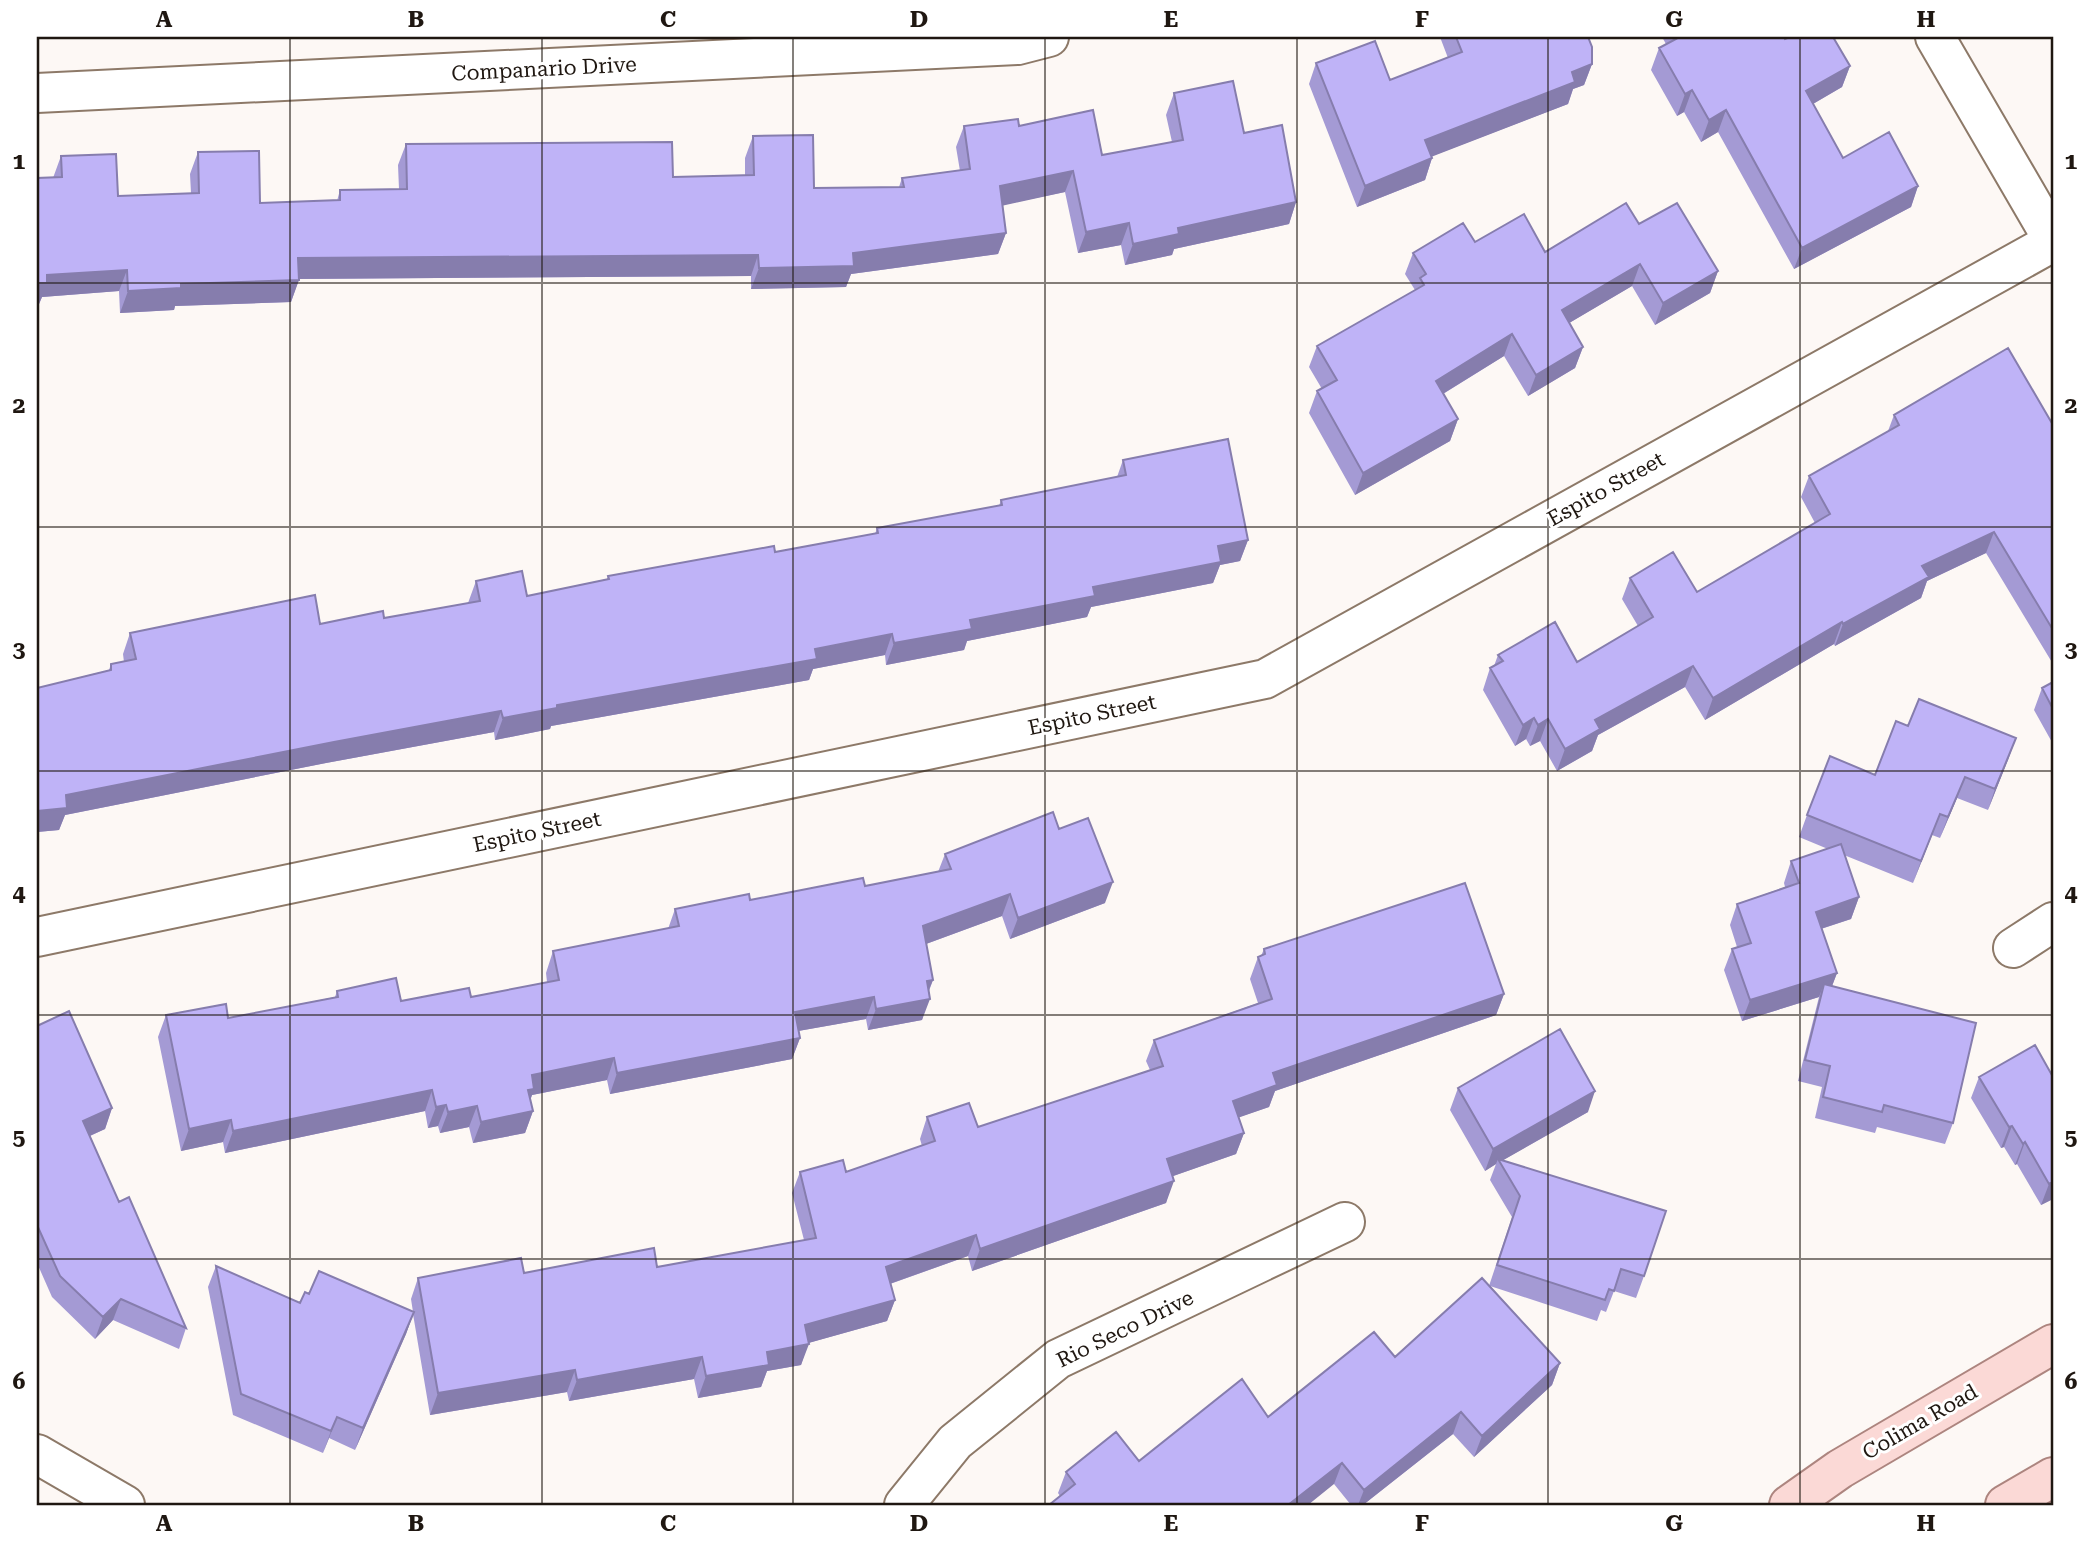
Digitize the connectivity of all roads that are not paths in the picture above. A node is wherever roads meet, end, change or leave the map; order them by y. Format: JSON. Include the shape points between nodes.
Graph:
{"nodes":[{"id":1,"x":1049,"y":37,"type":"edge"},
{"id":2,"x":1935,"y":37,"type":"edge"},
{"id":3,"x":37,"y":93,"type":"edge"},
{"id":4,"x":2053,"y":241,"type":"edge"},
{"id":5,"x":2053,"y":922,"type":"edge"},
{"id":6,"x":37,"y":937,"type":"edge"},
{"id":7,"x":2013,"y":948,"type":"dead end"},
{"id":8,"x":1345,"y":1222,"type":"dead end"},
{"id":9,"x":2053,"y":1344,"type":"edge"},
{"id":10,"x":37,"y":1454,"type":"edge"},
{"id":11,"x":2053,"y":1477,"type":"edge"},
{"id":12,"x":125,"y":1505,"type":"edge"},
{"id":13,"x":904,"y":1505,"type":"edge"},
{"id":14,"x":1790,"y":1505,"type":"edge"},
{"id":15,"x":2006,"y":1505,"type":"edge"}],
"edges":[{"from":1,"to":3,"type":"street","name":"Companario Drive","via":[[1017,45]]},
{"from":2,"to":4,"type":"street"},
{"from":4,"to":6,"type":"street","name":"Espito Street","via":[[1265,678]]},
{"from":5,"to":7,"type":"street"},
{"from":8,"to":13,"type":"street","name":"Rio Seco Drive","via":[[1058,1359],[955,1442]]},
{"from":9,"to":14,"type":"main road","name":"Colima Road","via":[[1840,1469]]},
{"from":10,"to":12,"type":"street"},
{"from":11,"to":15,"type":"main road"}]}
